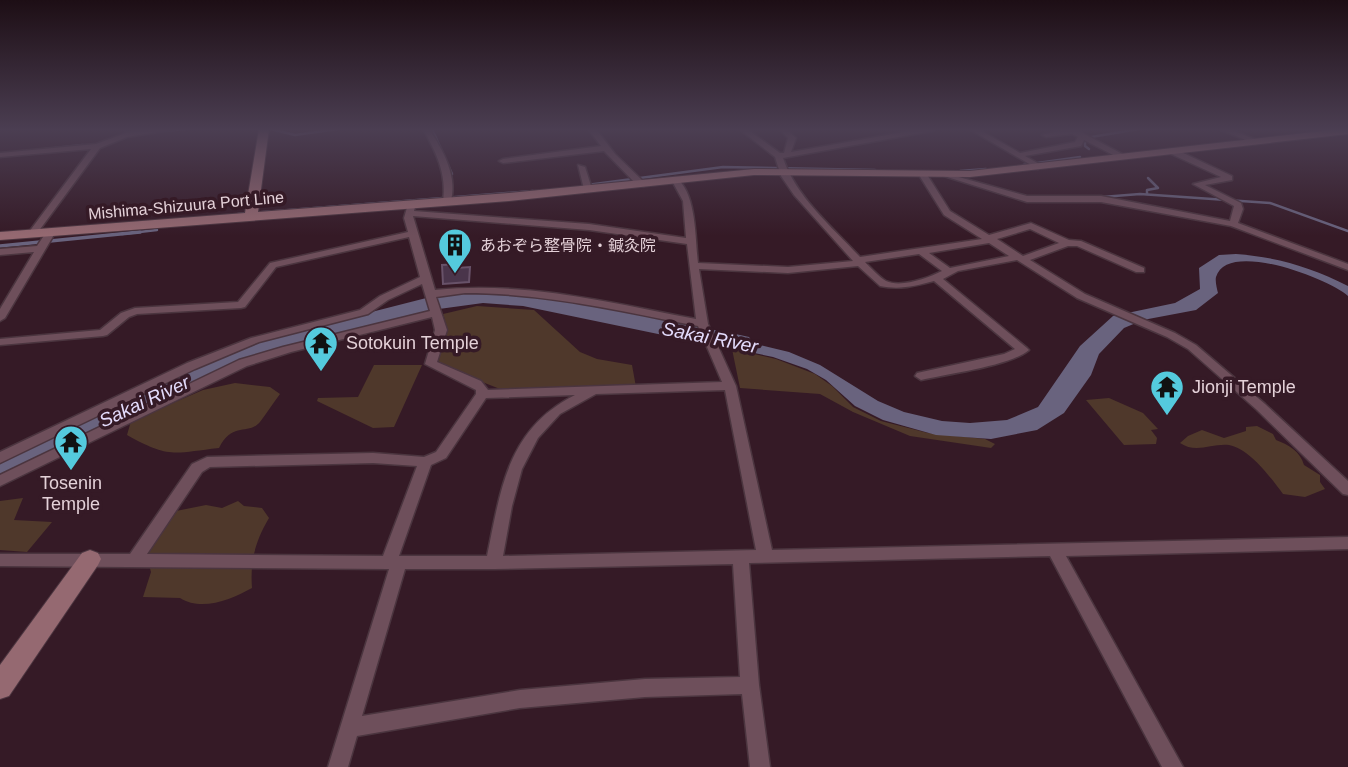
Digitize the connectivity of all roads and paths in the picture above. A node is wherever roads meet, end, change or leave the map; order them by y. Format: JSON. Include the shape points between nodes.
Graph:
{"nodes":[{"id":1,"x":83,"y":165,"type":"edge"},
{"id":2,"x":259,"y":165,"type":"edge"},
{"id":3,"x":443,"y":165,"type":"edge"},
{"id":4,"x":623,"y":165,"type":"edge"},
{"id":5,"x":783,"y":165,"type":"edge"},
{"id":6,"x":1035,"y":165,"type":"edge"},
{"id":7,"x":1057,"y":165,"type":"edge"},
{"id":8,"x":1201,"y":165,"type":"edge"},
{"id":9,"x":581,"y":167,"type":"dead end"},
{"id":10,"x":1038,"y":167,"type":"junction"},
{"id":11,"x":783,"y":172,"type":"junction"},
{"id":12,"x":923,"y":176,"type":"junction"},
{"id":13,"x":948,"y":176,"type":"junction"},
{"id":14,"x":675,"y":179,"type":"junction"},
{"id":15,"x":641,"y":184,"type":"junction"},
{"id":16,"x":588,"y":190,"type":"junction"},
{"id":17,"x":447,"y":202,"type":"junction"},
{"id":18,"x":410,"y":208,"type":"junction"},
{"id":19,"x":251,"y":214,"type":"junction"},
{"id":20,"x":1233,"y":224,"type":"junction"},
{"id":21,"x":50,"y":233,"type":"junction"},
{"id":22,"x":32,"y":234,"type":"junction"},
{"id":23,"x":412,"y":234,"type":"junction"},
{"id":24,"x":0,"y":236,"type":"edge"},
{"id":25,"x":992,"y":239,"type":"junction"},
{"id":26,"x":692,"y":242,"type":"junction"},
{"id":27,"x":1067,"y":243,"type":"junction"},
{"id":28,"x":40,"y":249,"type":"junction"},
{"id":29,"x":921,"y":251,"type":"junction"},
{"id":30,"x":0,"y":252,"type":"edge"},
{"id":31,"x":1021,"y":258,"type":"junction"},
{"id":32,"x":859,"y":262,"type":"junction"},
{"id":33,"x":694,"y":265,"type":"junction"},
{"id":34,"x":1348,"y":267,"type":"edge"},
{"id":35,"x":1140,"y":270,"type":"dead end"},
{"id":36,"x":948,"y":271,"type":"junction"},
{"id":37,"x":936,"y":278,"type":"junction"},
{"id":38,"x":425,"y":279,"type":"junction"},
{"id":39,"x":13,"y":295,"type":"junction"},
{"id":40,"x":0,"y":296,"type":"edge"},
{"id":41,"x":433,"y":304,"type":"junction"},
{"id":42,"x":364,"y":313,"type":"junction"},
{"id":43,"x":0,"y":318,"type":"edge"},
{"id":44,"x":702,"y":326,"type":"junction"},
{"id":45,"x":360,"y":329,"type":"junction"},
{"id":46,"x":0,"y":342,"type":"edge"},
{"id":47,"x":921,"y":376,"type":"dead end"},
{"id":48,"x":730,"y":386,"type":"junction"},
{"id":49,"x":595,"y":389,"type":"junction"},
{"id":50,"x":482,"y":394,"type":"junction"},
{"id":51,"x":0,"y":458,"type":"edge"},
{"id":52,"x":425,"y":463,"type":"junction"},
{"id":53,"x":0,"y":481,"type":"edge"},
{"id":54,"x":1348,"y":490,"type":"edge"},
{"id":55,"x":1348,"y":543,"type":"edge"},
{"id":56,"x":1055,"y":550,"type":"junction"},
{"id":57,"x":765,"y":556,"type":"junction"},
{"id":58,"x":741,"y":558,"type":"junction"},
{"id":59,"x":90,"y":559,"type":"junction"},
{"id":60,"x":135,"y":559,"type":"junction"},
{"id":61,"x":0,"y":560,"type":"edge"},
{"id":62,"x":394,"y":563,"type":"junction"},
{"id":63,"x":494,"y":563,"type":"junction"},
{"id":64,"x":750,"y":685,"type":"junction"},
{"id":65,"x":0,"y":687,"type":"edge"},
{"id":66,"x":349,"y":728,"type":"junction"},
{"id":67,"x":338,"y":767,"type":"edge"},
{"id":68,"x":760,"y":767,"type":"edge"},
{"id":69,"x":1173,"y":767,"type":"edge"}],
"edges":[{"from":1,"to":22,"type":"street"},
{"from":2,"to":19,"type":"main road"},
{"from":3,"to":17,"type":"street","via":[[449,180]]},
{"from":4,"to":15,"type":"street"},
{"from":5,"to":11,"type":"street"},
{"from":6,"to":10,"type":"street"},
{"from":7,"to":10,"type":"main road","name":"Mishima-Shizuura Port Line"},
{"from":8,"to":20,"type":"street","via":[[1228,178],[1197,184],[1238,205]]},
{"from":9,"to":16,"type":"street"},
{"from":10,"to":13,"type":"main road","name":"Mishima-Shizuura Port Line"},
{"from":11,"to":12,"type":"main road","name":"Mishima-Shizuura Port Line"},
{"from":11,"to":14,"type":"main road","name":"Mishima-Shizuura Port Line"},
{"from":11,"to":32,"type":"street"},
{"from":12,"to":13,"type":"main road","name":"Mishima-Shizuura Port Line"},
{"from":12,"to":25,"type":"street","via":[[947,213]]},
{"from":13,"to":20,"type":"street","via":[[1027,199],[1101,199]]},
{"from":14,"to":15,"type":"main road","name":"Mishima-Shizuura Port Line"},
{"from":14,"to":26,"type":"street","via":[[687,201]]},
{"from":15,"to":16,"type":"main road","name":"Mishima-Shizuura Port Line"},
{"from":16,"to":17,"type":"main road","name":"Mishima-Shizuura Port Line"},
{"from":17,"to":18,"type":"main road","name":"Mishima-Shizuura Port Line"},
{"from":18,"to":19,"type":"main road","name":"Mishima-Shizuura Port Line"},
{"from":18,"to":23,"type":"street"},
{"from":18,"to":26,"type":"street"},
{"from":19,"to":21,"type":"main road","name":"Mishima-Shizuura Port Line"},
{"from":20,"to":34,"type":"street"},
{"from":21,"to":22,"type":"main road","name":"Mishima-Shizuura Port Line"},
{"from":21,"to":28,"type":"street"},
{"from":22,"to":24,"type":"main road","name":"Mishima-Shizuura Port Line"},
{"from":23,"to":38,"type":"street"},
{"from":23,"to":46,"type":"street","via":[[273,265],[241,305],[135,311],[103,333]]},
{"from":25,"to":27,"type":"street","via":[[1031,226]]},
{"from":25,"to":29,"type":"street"},
{"from":25,"to":31,"type":"street"},
{"from":26,"to":33,"type":"street"},
{"from":27,"to":31,"type":"street"},
{"from":27,"to":35,"type":"street","via":[[1078,243]]},
{"from":28,"to":30,"type":"street"},
{"from":28,"to":39,"type":"street"},
{"from":29,"to":32,"type":"street"},
{"from":29,"to":36,"type":"street"},
{"from":31,"to":36,"type":"street"},
{"from":31,"to":54,"type":"street","via":[[1081,296],[1192,347]]},
{"from":32,"to":33,"type":"street","via":[[788,270]]},
{"from":32,"to":37,"type":"street","via":[[888,285]]},
{"from":33,"to":44,"type":"street"},
{"from":36,"to":37,"type":"street"},
{"from":37,"to":47,"type":"street","via":[[1023,350]]},
{"from":38,"to":41,"type":"street"},
{"from":38,"to":42,"type":"street"},
{"from":39,"to":40,"type":"street"},
{"from":39,"to":43,"type":"street"},
{"from":41,"to":44,"type":"street","via":[[475,289],[514,290]]},
{"from":41,"to":45,"type":"street"},
{"from":41,"to":50,"type":"street","via":[[441,334],[430,364],[477,384]]},
{"from":42,"to":45,"type":"street"},
{"from":42,"to":51,"type":"street","via":[[242,345]]},
{"from":44,"to":48,"type":"street"},
{"from":45,"to":53,"type":"street","via":[[243,363]]},
{"from":48,"to":49,"type":"street"},
{"from":48,"to":57,"type":"street"},
{"from":49,"to":50,"type":"street"},
{"from":49,"to":63,"type":"street","via":[[555,412],[534,435],[509,483]]},
{"from":50,"to":52,"type":"street","via":[[441,455]]},
{"from":52,"to":60,"type":"street","via":[[373,458],[206,462],[197,468]]},
{"from":52,"to":62,"type":"street"},
{"from":55,"to":56,"type":"street"},
{"from":56,"to":57,"type":"street"},
{"from":56,"to":69,"type":"street"},
{"from":57,"to":58,"type":"street"},
{"from":58,"to":63,"type":"street"},
{"from":58,"to":64,"type":"street"},
{"from":59,"to":60,"type":"street"},
{"from":59,"to":61,"type":"street"},
{"from":59,"to":65,"type":"main road"},
{"from":60,"to":62,"type":"street"},
{"from":62,"to":63,"type":"street"},
{"from":62,"to":66,"type":"street"},
{"from":64,"to":66,"type":"street","via":[[520,699]]},
{"from":64,"to":68,"type":"street"},
{"from":66,"to":67,"type":"street"}]}
